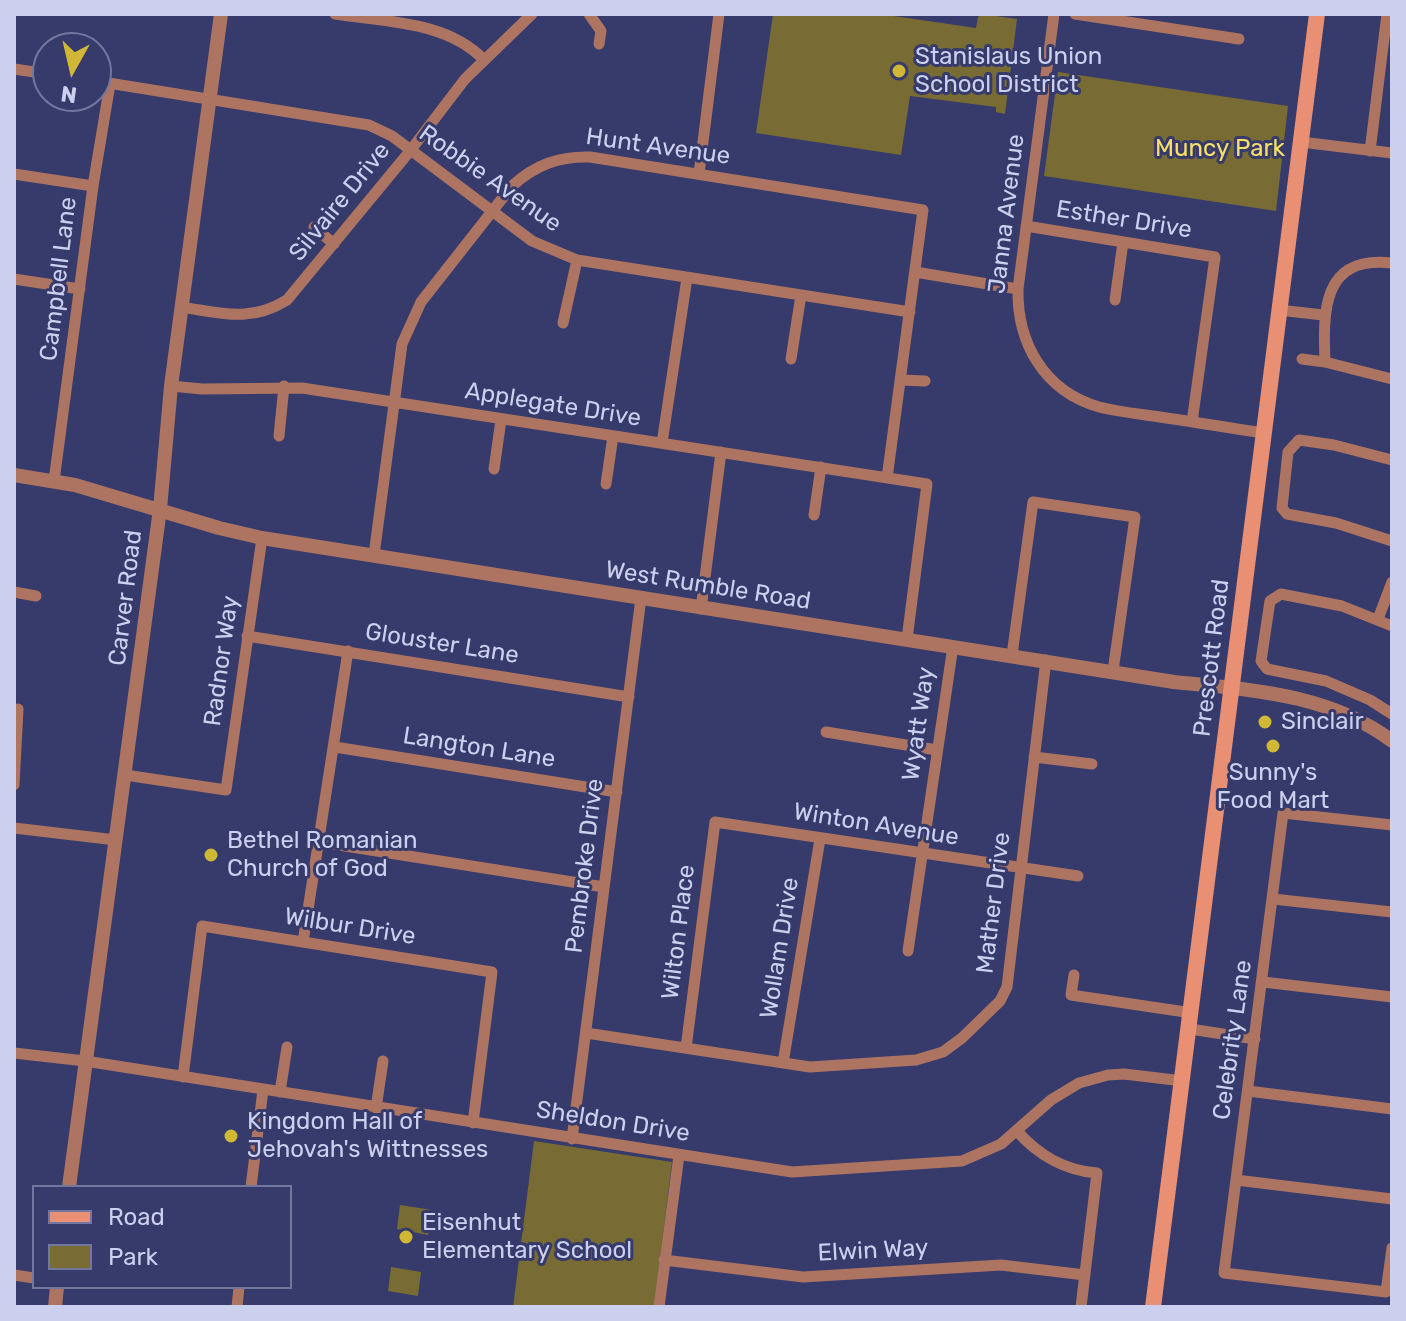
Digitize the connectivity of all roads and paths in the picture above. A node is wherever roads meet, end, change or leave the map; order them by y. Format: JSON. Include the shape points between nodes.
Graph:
{"nodes":[{"id":1,"x":221,"y":14,"type":"edge"},
{"id":2,"x":335,"y":14,"type":"edge"},
{"id":3,"x":532,"y":14,"type":"edge"},
{"id":4,"x":589,"y":14,"type":"edge"},
{"id":5,"x":719,"y":14,"type":"edge"},
{"id":6,"x":1054,"y":14,"type":"edge"},
{"id":7,"x":1075,"y":14,"type":"edge"},
{"id":8,"x":1317,"y":14,"type":"edge"},
{"id":9,"x":1387,"y":14,"type":"edge"},
{"id":10,"x":1239,"y":39,"type":"dead end"},
{"id":11,"x":599,"y":44,"type":"dead end"},
{"id":12,"x":484,"y":60,"type":"junction"},
{"id":13,"x":112,"y":84,"type":"edge"},
{"id":14,"x":210,"y":99,"type":"junction"},
{"id":15,"x":105,"y":112,"type":"edge"},
{"id":16,"x":1301,"y":142,"type":"junction"},
{"id":17,"x":410,"y":151,"type":"junction"},
{"id":18,"x":1370,"y":151,"type":"junction"},
{"id":19,"x":1392,"y":153,"type":"edge"},
{"id":20,"x":14,"y":174,"type":"edge"},
{"id":21,"x":699,"y":174,"type":"junction"},
{"id":22,"x":93,"y":186,"type":"junction"},
{"id":23,"x":492,"y":211,"type":"junction"},
{"id":24,"x":1026,"y":226,"type":"junction"},
{"id":25,"x":314,"y":227,"type":"dead end"},
{"id":26,"x":1123,"y":242,"type":"junction"},
{"id":27,"x":334,"y":244,"type":"junction"},
{"id":28,"x":577,"y":260,"type":"junction"},
{"id":29,"x":1392,"y":263,"type":"edge"},
{"id":30,"x":915,"y":272,"type":"junction"},
{"id":31,"x":687,"y":278,"type":"junction"},
{"id":32,"x":14,"y":279,"type":"edge"},
{"id":33,"x":80,"y":289,"type":"junction"},
{"id":34,"x":1018,"y":289,"type":"junction"},
{"id":35,"x":801,"y":295,"type":"junction"},
{"id":36,"x":1115,"y":300,"type":"dead end"},
{"id":37,"x":181,"y":307,"type":"junction"},
{"id":38,"x":1279,"y":310,"type":"junction"},
{"id":39,"x":910,"y":312,"type":"junction"},
{"id":40,"x":1323,"y":315,"type":"junction"},
{"id":41,"x":563,"y":323,"type":"dead end"},
{"id":42,"x":791,"y":359,"type":"dead end"},
{"id":43,"x":1302,"y":359,"type":"dead end"},
{"id":44,"x":1325,"y":362,"type":"junction"},
{"id":45,"x":1392,"y":379,"type":"edge"},
{"id":46,"x":901,"y":380,"type":"junction"},
{"id":47,"x":925,"y":381,"type":"dead end"},
{"id":48,"x":171,"y":386,"type":"junction"},
{"id":49,"x":284,"y":386,"type":"junction"},
{"id":50,"x":394,"y":402,"type":"junction"},
{"id":51,"x":501,"y":420,"type":"junction"},
{"id":52,"x":1192,"y":422,"type":"junction"},
{"id":53,"x":1264,"y":433,"type":"junction"},
{"id":54,"x":279,"y":436,"type":"dead end"},
{"id":55,"x":613,"y":436,"type":"junction"},
{"id":56,"x":662,"y":443,"type":"junction"},
{"id":57,"x":721,"y":452,"type":"junction"},
{"id":58,"x":1392,"y":460,"type":"edge"},
{"id":59,"x":821,"y":467,"type":"junction"},
{"id":60,"x":494,"y":469,"type":"dead end"},
{"id":61,"x":14,"y":475,"type":"edge"},
{"id":62,"x":887,"y":478,"type":"junction"},
{"id":63,"x":54,"y":481,"type":"junction"},
{"id":64,"x":606,"y":484,"type":"dead end"},
{"id":65,"x":160,"y":509,"type":"junction"},
{"id":66,"x":814,"y":515,"type":"dead end"},
{"id":67,"x":262,"y":538,"type":"junction"},
{"id":68,"x":1392,"y":541,"type":"edge"},
{"id":69,"x":374,"y":555,"type":"junction"},
{"id":70,"x":1392,"y":582,"type":"edge"},
{"id":71,"x":14,"y":592,"type":"edge"},
{"id":72,"x":36,"y":596,"type":"dead end"},
{"id":73,"x":641,"y":598,"type":"junction"},
{"id":74,"x":701,"y":609,"type":"junction"},
{"id":75,"x":1378,"y":619,"type":"junction"},
{"id":76,"x":1392,"y":626,"type":"edge"},
{"id":77,"x":247,"y":636,"type":"junction"},
{"id":78,"x":907,"y":639,"type":"junction"},
{"id":79,"x":953,"y":646,"type":"junction"},
{"id":80,"x":348,"y":651,"type":"junction"},
{"id":81,"x":1012,"y":655,"type":"junction"},
{"id":82,"x":1046,"y":660,"type":"junction"},
{"id":83,"x":1113,"y":671,"type":"junction"},
{"id":84,"x":1233,"y":688,"type":"junction"},
{"id":85,"x":629,"y":697,"type":"junction"},
{"id":86,"x":18,"y":709,"type":"dead end"},
{"id":87,"x":1392,"y":714,"type":"edge"},
{"id":88,"x":826,"y":732,"type":"dead end"},
{"id":89,"x":1392,"y":741,"type":"edge"},
{"id":90,"x":335,"y":747,"type":"junction"},
{"id":91,"x":937,"y":750,"type":"junction"},
{"id":92,"x":1034,"y":757,"type":"junction"},
{"id":93,"x":1092,"y":764,"type":"dead end"},
{"id":94,"x":125,"y":775,"type":"junction"},
{"id":95,"x":14,"y":785,"type":"edge"},
{"id":96,"x":617,"y":792,"type":"junction"},
{"id":97,"x":715,"y":822,"type":"joint"},
{"id":98,"x":1392,"y":825,"type":"edge"},
{"id":99,"x":14,"y":828,"type":"edge"},
{"id":100,"x":820,"y":839,"type":"junction"},
{"id":101,"x":116,"y":840,"type":"junction"},
{"id":102,"x":320,"y":842,"type":"junction"},
{"id":103,"x":922,"y":855,"type":"junction"},
{"id":104,"x":1020,"y":869,"type":"junction"},
{"id":105,"x":1078,"y":876,"type":"dead end"},
{"id":106,"x":604,"y":887,"type":"junction"},
{"id":107,"x":1273,"y":899,"type":"junction"},
{"id":108,"x":1392,"y":912,"type":"edge"},
{"id":109,"x":303,"y":942,"type":"junction"},
{"id":110,"x":908,"y":951,"type":"dead end"},
{"id":111,"x":1074,"y":975,"type":"dead end"},
{"id":112,"x":1263,"y":982,"type":"junction"},
{"id":113,"x":1392,"y":997,"type":"edge"},
{"id":114,"x":1191,"y":1021,"type":"junction"},
{"id":115,"x":586,"y":1033,"type":"junction"},
{"id":116,"x":1255,"y":1039,"type":"junction"},
{"id":117,"x":287,"y":1047,"type":"dead end"},
{"id":118,"x":686,"y":1048,"type":"junction"},
{"id":119,"x":14,"y":1053,"type":"edge"},
{"id":120,"x":85,"y":1061,"type":"junction"},
{"id":121,"x":383,"y":1061,"type":"dead end"},
{"id":122,"x":783,"y":1063,"type":"junction"},
{"id":123,"x":183,"y":1077,"type":"junction"},
{"id":124,"x":1183,"y":1081,"type":"junction"},
{"id":125,"x":263,"y":1090,"type":"junction"},
{"id":126,"x":1248,"y":1091,"type":"junction"},
{"id":127,"x":280,"y":1092,"type":"junction"},
{"id":128,"x":376,"y":1108,"type":"junction"},
{"id":129,"x":1392,"y":1109,"type":"edge"},
{"id":130,"x":473,"y":1123,"type":"junction"},
{"id":131,"x":1017,"y":1131,"type":"junction"},
{"id":132,"x":572,"y":1139,"type":"junction"},
{"id":133,"x":679,"y":1155,"type":"junction"},
{"id":134,"x":1236,"y":1180,"type":"junction"},
{"id":135,"x":69,"y":1185,"type":"edge"},
{"id":136,"x":251,"y":1185,"type":"edge"},
{"id":137,"x":1392,"y":1199,"type":"edge"},
{"id":138,"x":1392,"y":1248,"type":"edge"},
{"id":139,"x":664,"y":1260,"type":"junction"},
{"id":140,"x":1085,"y":1275,"type":"junction"},
{"id":141,"x":659,"y":1307,"type":"edge"},
{"id":142,"x":1081,"y":1307,"type":"edge"},
{"id":143,"x":1153,"y":1307,"type":"edge"}],
"edges":[{"from":1,"to":14,"type":"street","name":"Carver Road"},
{"from":2,"to":12,"type":"street","via":[[442,32]]},
{"from":3,"to":12,"type":"street","name":"Silvaire Drive"},
{"from":4,"to":11,"type":"street","via":[[601,31]]},
{"from":5,"to":21,"type":"street"},
{"from":6,"to":24,"type":"street","name":"Janna Avenue"},
{"from":7,"to":10,"type":"street"},
{"from":8,"to":16,"type":"main road","name":"Prescott Road"},
{"from":9,"to":18,"type":"street"},
{"from":12,"to":17,"type":"street","name":"Silvaire Drive"},
{"from":13,"to":14,"type":"street","name":"Robbie Avenue"},
{"from":14,"to":17,"type":"street","name":"Robbie Avenue","via":[[369,125]]},
{"from":14,"to":37,"type":"street","name":"Carver Road"},
{"from":15,"to":22,"type":"street","name":"Campbell Lane"},
{"from":16,"to":18,"type":"street"},
{"from":16,"to":38,"type":"main road","name":"Prescott Road"},
{"from":17,"to":23,"type":"street","name":"Robbie Avenue"},
{"from":17,"to":27,"type":"street","name":"Silvaire Drive"},
{"from":18,"to":19,"type":"street"},
{"from":20,"to":22,"type":"street"},
{"from":21,"to":23,"type":"street","name":"Hunt Avenue","via":[[590,157],[559,159],[522,177]]},
{"from":21,"to":30,"type":"street","name":"Hunt Avenue","via":[[923,210]]},
{"from":22,"to":33,"type":"street","name":"Campbell Lane"},
{"from":23,"to":28,"type":"street","name":"Robbie Avenue","via":[[532,241]]},
{"from":23,"to":50,"type":"street","name":"Hunt Avenue","via":[[414,313],[402,344]]},
{"from":24,"to":26,"type":"street","name":"Esther Drive"},
{"from":24,"to":34,"type":"street","name":"Janna Avenue"},
{"from":25,"to":27,"type":"street"},
{"from":26,"to":36,"type":"street"},
{"from":26,"to":52,"type":"street","name":"Esther Drive","via":[[1215,257]]},
{"from":27,"to":37,"type":"street","name":"Silvaire Drive","via":[[287,300],[266,311],[242,316]]},
{"from":28,"to":31,"type":"street","name":"Robbie Avenue"},
{"from":28,"to":41,"type":"street"},
{"from":29,"to":40,"type":"street","via":[[1353,267],[1338,279]]},
{"from":30,"to":34,"type":"street"},
{"from":30,"to":39,"type":"street"},
{"from":31,"to":35,"type":"street","name":"Robbie Avenue"},
{"from":31,"to":56,"type":"street"},
{"from":32,"to":33,"type":"street"},
{"from":33,"to":63,"type":"street","name":"Campbell Lane"},
{"from":34,"to":52,"type":"street","name":"Janna Avenue","via":[[1020,322],[1030,351],[1060,388],[1100,407]]},
{"from":35,"to":39,"type":"street","name":"Robbie Avenue"},
{"from":35,"to":42,"type":"street"},
{"from":37,"to":48,"type":"street","name":"Carver Road"},
{"from":38,"to":40,"type":"street"},
{"from":38,"to":53,"type":"main road","name":"Prescott Road"},
{"from":39,"to":46,"type":"street"},
{"from":40,"to":44,"type":"street"},
{"from":43,"to":44,"type":"street"},
{"from":44,"to":45,"type":"street"},
{"from":46,"to":47,"type":"street"},
{"from":46,"to":62,"type":"street"},
{"from":48,"to":49,"type":"street","name":"Applegate Drive"},
{"from":48,"to":65,"type":"street","name":"Carver Road"},
{"from":49,"to":50,"type":"street","name":"Applegate Drive"},
{"from":49,"to":54,"type":"street"},
{"from":50,"to":51,"type":"street","name":"Applegate Drive"},
{"from":50,"to":69,"type":"street","name":"Hunt Avenue"},
{"from":51,"to":55,"type":"street","name":"Applegate Drive"},
{"from":51,"to":60,"type":"street"},
{"from":52,"to":53,"type":"street","name":"Janna Avenue"},
{"from":53,"to":84,"type":"main road","name":"Prescott Road"},
{"from":55,"to":56,"type":"street","name":"Applegate Drive"},
{"from":55,"to":64,"type":"street"},
{"from":56,"to":57,"type":"street","name":"Applegate Drive"},
{"from":57,"to":59,"type":"street","name":"Applegate Drive"},
{"from":57,"to":74,"type":"street"},
{"from":58,"to":68,"type":"street","via":[[1299,440],[1288,452],[1283,512]]},
{"from":59,"to":62,"type":"street","name":"Applegate Drive"},
{"from":59,"to":66,"type":"street"},
{"from":61,"to":63,"type":"street","name":"West Rumble Road"},
{"from":62,"to":78,"type":"street","name":"Applegate Drive","via":[[927,484]]},
{"from":63,"to":65,"type":"street","name":"West Rumble Road"},
{"from":65,"to":67,"type":"street","name":"West Rumble Road"},
{"from":65,"to":94,"type":"street","name":"Carver Road"},
{"from":67,"to":69,"type":"street","name":"West Rumble Road"},
{"from":67,"to":77,"type":"street","name":"Radnor Way"},
{"from":69,"to":73,"type":"street","name":"West Rumble Road"},
{"from":70,"to":75,"type":"street"},
{"from":71,"to":72,"type":"street"},
{"from":73,"to":74,"type":"street","name":"West Rumble Road"},
{"from":73,"to":85,"type":"street","name":"Pembroke Drive"},
{"from":74,"to":78,"type":"street","name":"West Rumble Road"},
{"from":75,"to":76,"type":"street"},
{"from":75,"to":87,"type":"street","via":[[1315,599],[1274,596],[1268,607],[1262,665],[1326,681]]},
{"from":77,"to":80,"type":"street","name":"Glouster Lane"},
{"from":77,"to":94,"type":"street","name":"Radnor Way","via":[[226,790]]},
{"from":78,"to":79,"type":"street","name":"West Rumble Road"},
{"from":79,"to":81,"type":"street","name":"West Rumble Road"},
{"from":79,"to":91,"type":"street","name":"Wyatt Way"},
{"from":80,"to":85,"type":"street","name":"Glouster Lane"},
{"from":80,"to":90,"type":"street"},
{"from":81,"to":82,"type":"street","name":"West Rumble Road"},
{"from":81,"to":83,"type":"street","via":[[1033,502],[1135,517]]},
{"from":82,"to":83,"type":"street","name":"West Rumble Road"},
{"from":82,"to":92,"type":"street","name":"Mather Drive"},
{"from":83,"to":84,"type":"street","name":"West Rumble Road"},
{"from":84,"to":89,"type":"street","name":"West Rumble Road","via":[[1321,703]]},
{"from":84,"to":114,"type":"main road","name":"Prescott Road"},
{"from":85,"to":96,"type":"street","name":"Pembroke Drive"},
{"from":86,"to":95,"type":"street"},
{"from":88,"to":91,"type":"street"},
{"from":90,"to":96,"type":"street","name":"Langton Lane"},
{"from":90,"to":102,"type":"street"},
{"from":91,"to":103,"type":"street","name":"Wyatt Way"},
{"from":92,"to":93,"type":"street"},
{"from":92,"to":104,"type":"street","name":"Mather Drive"},
{"from":94,"to":101,"type":"street","name":"Carver Road"},
{"from":96,"to":106,"type":"street","name":"Pembroke Drive"},
{"from":97,"to":100,"type":"street","name":"Winton Avenue"},
{"from":97,"to":118,"type":"street","name":"Wilton Place"},
{"from":98,"to":107,"type":"street","name":"Celebrity Lane","via":[[1283,813]]},
{"from":99,"to":101,"type":"street"},
{"from":100,"to":103,"type":"street","name":"Winton Avenue"},
{"from":100,"to":122,"type":"street","name":"Wollam Drive"},
{"from":101,"to":120,"type":"street","name":"Carver Road"},
{"from":102,"to":106,"type":"street"},
{"from":102,"to":109,"type":"street"},
{"from":103,"to":104,"type":"street","name":"Winton Avenue"},
{"from":103,"to":110,"type":"street","name":"Wyatt Way"},
{"from":104,"to":105,"type":"street","name":"Winton Avenue"},
{"from":104,"to":122,"type":"street","name":"Mather Drive","via":[[1004,996],[962,1038],[943,1052],[916,1060],[810,1067]]},
{"from":106,"to":115,"type":"street","name":"Pembroke Drive"},
{"from":107,"to":108,"type":"street"},
{"from":107,"to":112,"type":"street","name":"Celebrity Lane"},
{"from":109,"to":123,"type":"street","name":"Wilbur Drive","via":[[202,926]]},
{"from":109,"to":130,"type":"street","name":"Wilbur Drive","via":[[492,972]]},
{"from":111,"to":114,"type":"street","via":[[1071,995]]},
{"from":112,"to":113,"type":"street"},
{"from":112,"to":116,"type":"street","name":"Celebrity Lane"},
{"from":114,"to":116,"type":"street"},
{"from":114,"to":124,"type":"main road","name":"Prescott Road"},
{"from":115,"to":118,"type":"street","name":"Mather Drive"},
{"from":115,"to":132,"type":"street","name":"Pembroke Drive"},
{"from":116,"to":126,"type":"street","name":"Celebrity Lane"},
{"from":117,"to":127,"type":"street"},
{"from":118,"to":122,"type":"street","name":"Mather Drive"},
{"from":119,"to":120,"type":"street","name":"Sheldon Drive"},
{"from":120,"to":123,"type":"street","name":"Sheldon Drive"},
{"from":120,"to":135,"type":"street","name":"Carver Road"},
{"from":121,"to":128,"type":"street"},
{"from":123,"to":125,"type":"street","name":"Sheldon Drive"},
{"from":124,"to":131,"type":"street","name":"Sheldon Drive","via":[[1124,1074],[1092,1078],[1065,1090]]},
{"from":124,"to":143,"type":"main road","name":"Prescott Road"},
{"from":125,"to":127,"type":"street","name":"Sheldon Drive"},
{"from":125,"to":136,"type":"street"},
{"from":126,"to":129,"type":"street"},
{"from":126,"to":134,"type":"street","name":"Celebrity Lane"},
{"from":127,"to":128,"type":"street","name":"Sheldon Drive"},
{"from":128,"to":130,"type":"street","name":"Sheldon Drive"},
{"from":130,"to":132,"type":"street","name":"Sheldon Drive"},
{"from":131,"to":133,"type":"street","name":"Sheldon Drive","via":[[982,1154],[943,1164],[792,1172]]},
{"from":131,"to":140,"type":"street","via":[[1053,1162],[1097,1173]]},
{"from":132,"to":133,"type":"street","name":"Sheldon Drive"},
{"from":133,"to":139,"type":"street"},
{"from":134,"to":137,"type":"street"},
{"from":134,"to":138,"type":"street","name":"Celebrity Lane","via":[[1224,1273],[1386,1292]]},
{"from":139,"to":140,"type":"street","name":"Elwin Way","via":[[803,1277],[1001,1265]]},
{"from":139,"to":141,"type":"street"},
{"from":140,"to":142,"type":"street"}]}
